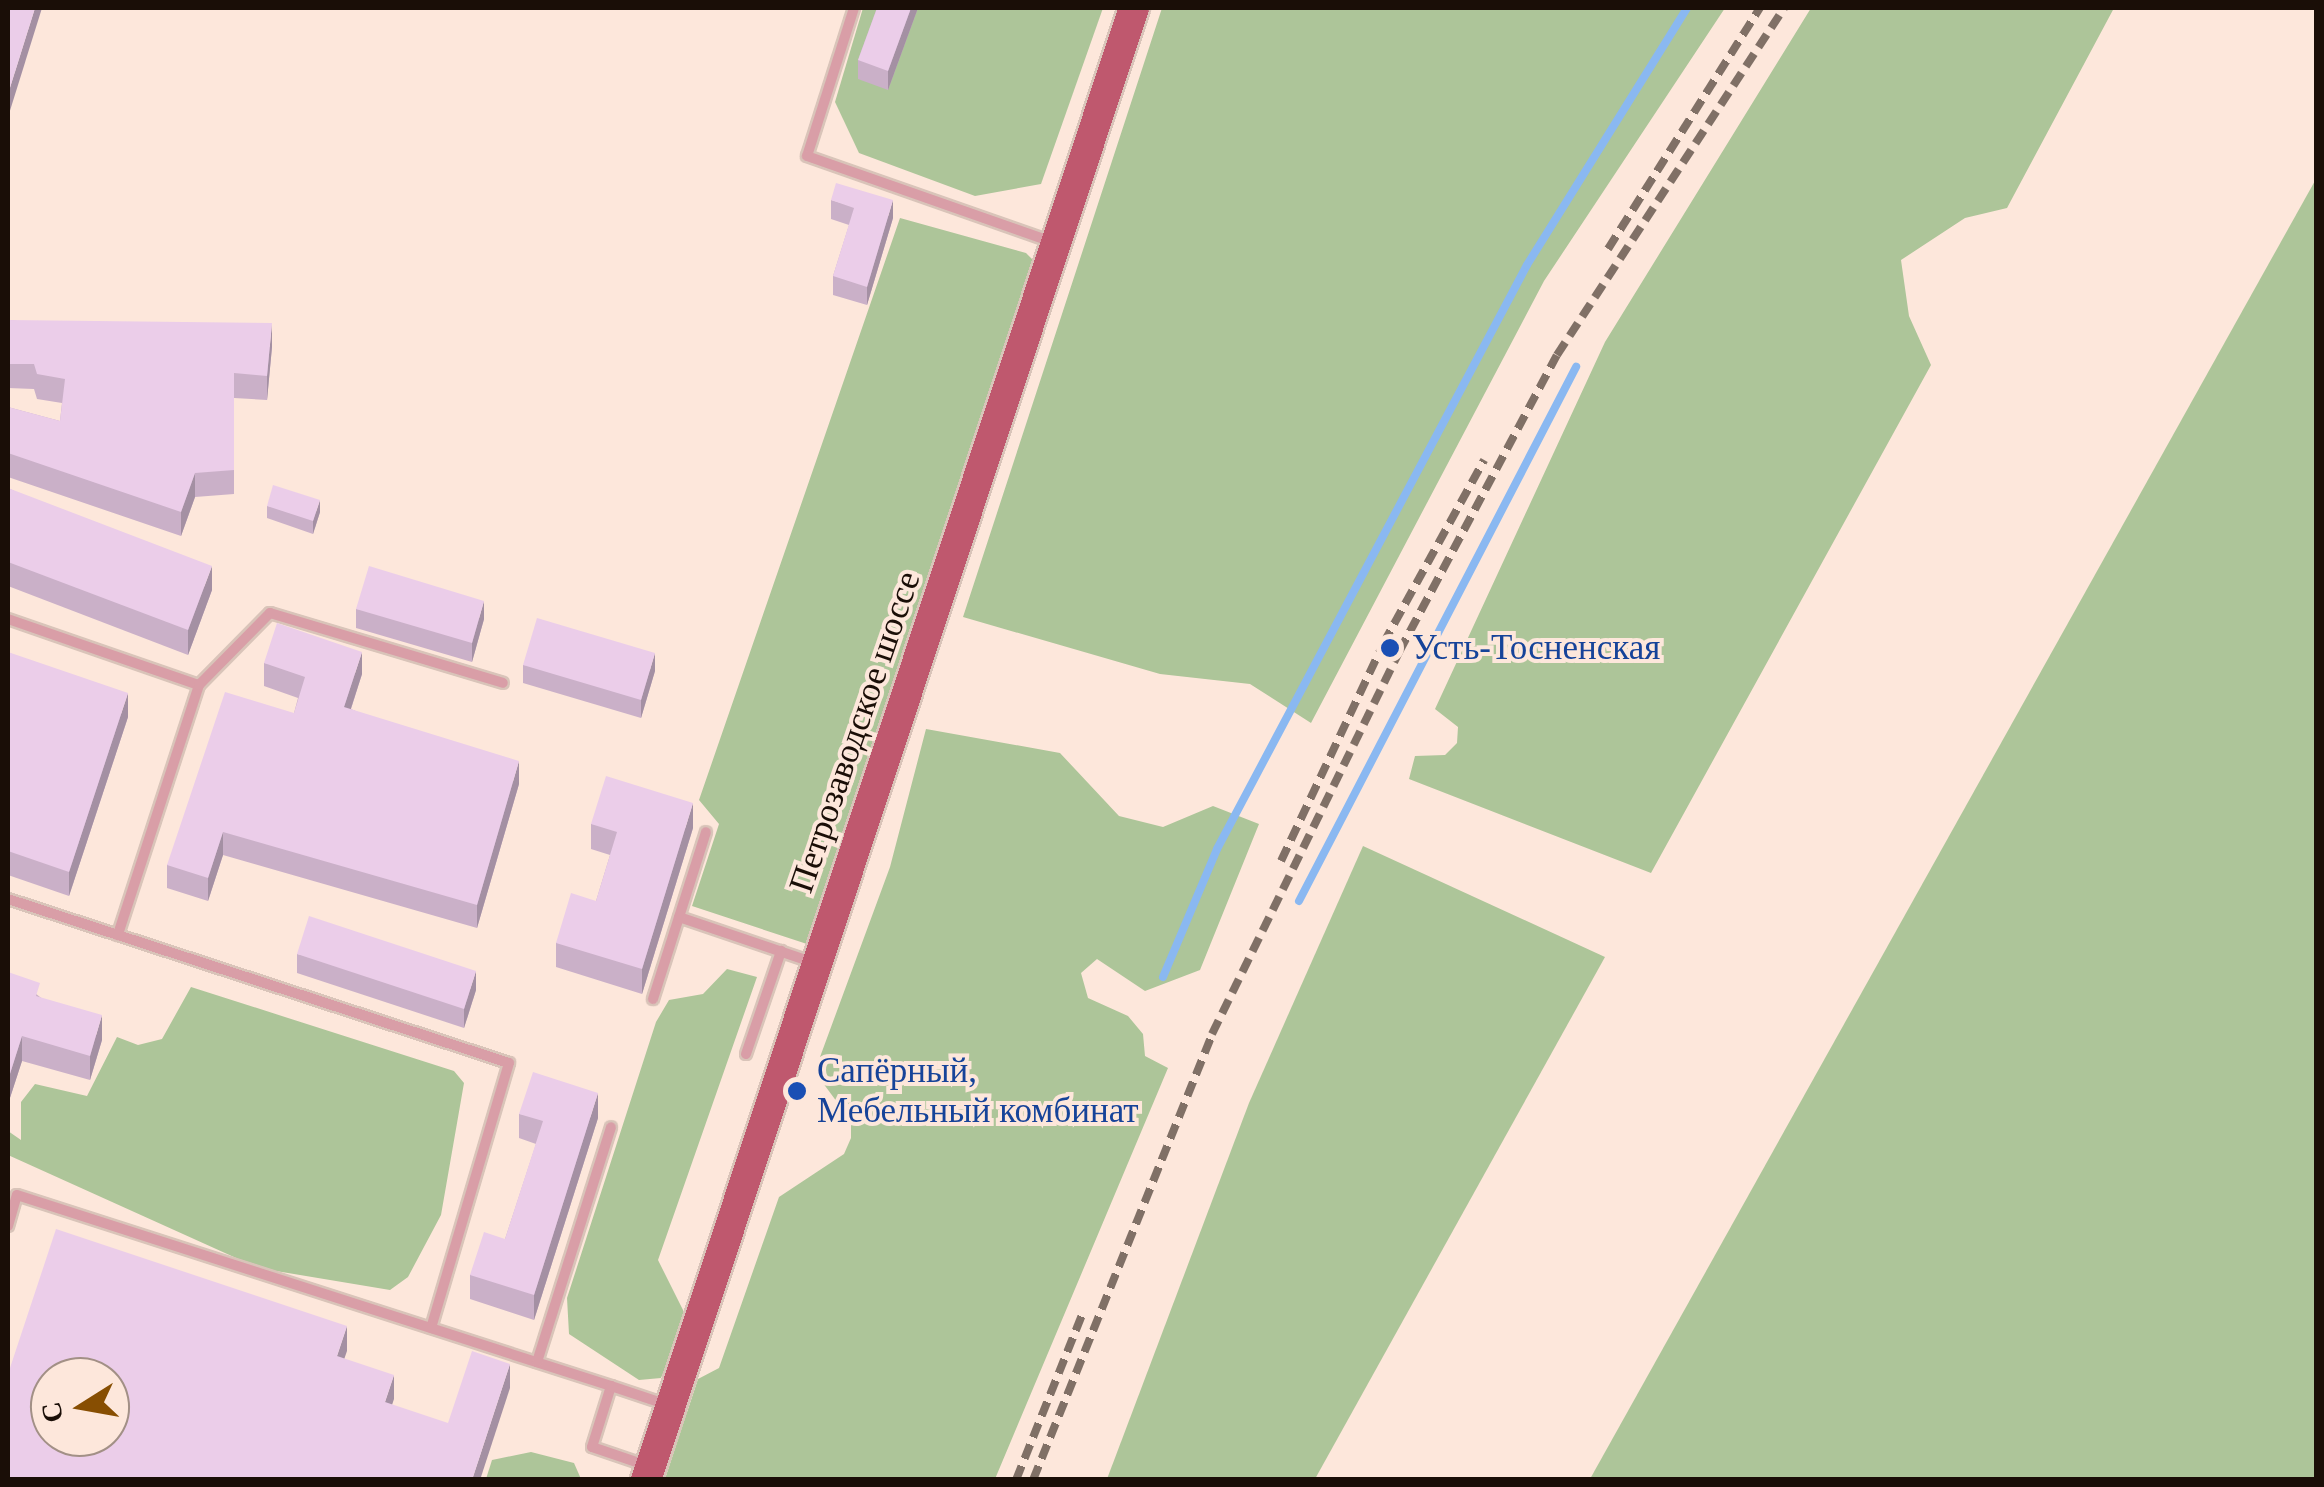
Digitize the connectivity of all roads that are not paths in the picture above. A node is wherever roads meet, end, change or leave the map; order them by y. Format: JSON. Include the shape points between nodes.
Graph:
{"nodes":[{"id":1,"x":854,"y":8,"type":"edge"},
{"id":2,"x":1134,"y":8,"type":"edge"},
{"id":3,"x":1058,"y":244,"type":"junction"},
{"id":4,"x":8,"y":618,"type":"edge"},
{"id":5,"x":503,"y":683,"type":"dead end"},
{"id":6,"x":199,"y":685,"type":"junction"},
{"id":7,"x":706,"y":832,"type":"dead end"},
{"id":8,"x":8,"y":899,"type":"edge"},
{"id":9,"x":680,"y":916,"type":"junction"},
{"id":10,"x":118,"y":935,"type":"junction"},
{"id":11,"x":781,"y":951,"type":"junction"},
{"id":12,"x":816,"y":964,"type":"junction"},
{"id":13,"x":653,"y":999,"type":"dead end"},
{"id":14,"x":746,"y":1054,"type":"dead end"},
{"id":15,"x":612,"y":1127,"type":"dead end"},
{"id":16,"x":8,"y":1226,"type":"edge"},
{"id":17,"x":431,"y":1328,"type":"junction"},
{"id":18,"x":537,"y":1362,"type":"junction"},
{"id":19,"x":612,"y":1386,"type":"junction"},
{"id":20,"x":669,"y":1405,"type":"junction"},
{"id":21,"x":648,"y":1473,"type":"edge"}],
"edges":[{"from":1,"to":3,"type":"lane","via":[[806,156]]},
{"from":2,"to":3,"type":"main road","name":"Петрозаводское шоссе"},
{"from":3,"to":12,"type":"main road","name":"Петрозаводское шоссе"},
{"from":4,"to":6,"type":"lane"},
{"from":5,"to":6,"type":"lane","via":[[270,613]]},
{"from":6,"to":10,"type":"lane"},
{"from":7,"to":9,"type":"lane"},
{"from":8,"to":10,"type":"lane"},
{"from":9,"to":11,"type":"lane"},
{"from":9,"to":13,"type":"lane"},
{"from":10,"to":17,"type":"lane","via":[[508,1063]]},
{"from":11,"to":12,"type":"lane"},
{"from":11,"to":14,"type":"lane"},
{"from":12,"to":20,"type":"main road","name":"Петрозаводское шоссе"},
{"from":15,"to":18,"type":"lane"},
{"from":16,"to":17,"type":"lane","via":[[17,1195]]},
{"from":17,"to":18,"type":"lane"},
{"from":18,"to":19,"type":"lane"},
{"from":19,"to":20,"type":"lane"},
{"from":19,"to":21,"type":"lane","via":[[592,1446]]},
{"from":20,"to":21,"type":"main road","name":"Петрозаводское шоссе"}]}
